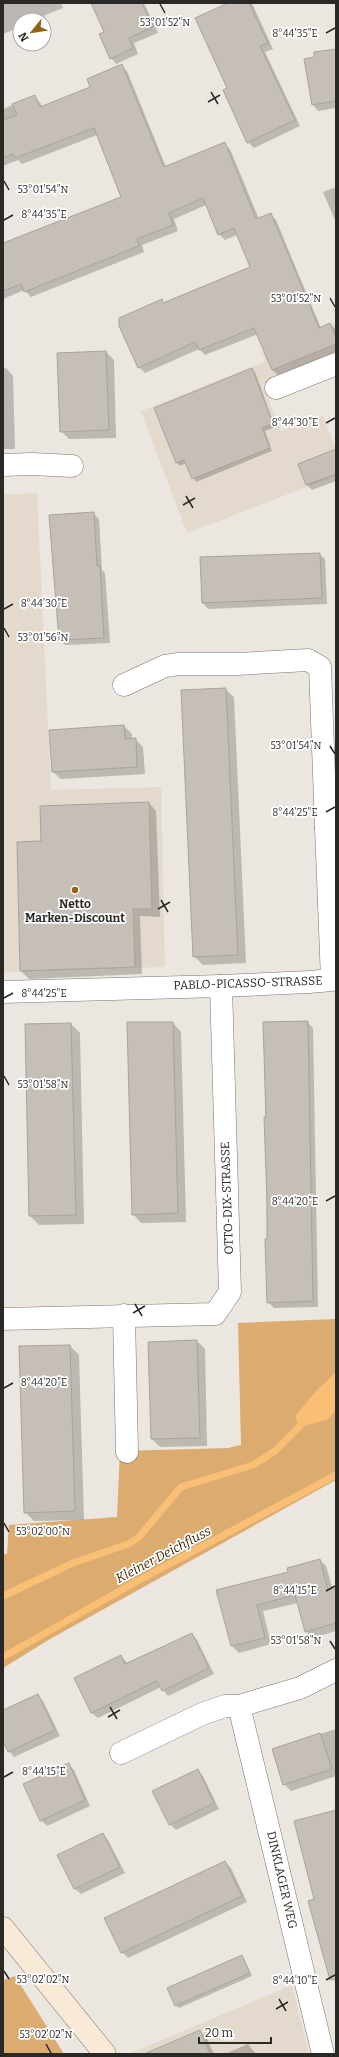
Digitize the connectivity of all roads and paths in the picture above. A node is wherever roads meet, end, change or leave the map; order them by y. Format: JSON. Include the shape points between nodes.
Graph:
{"nodes":[{"id":1,"x":336,"y":364,"type":"edge"},
{"id":2,"x":276,"y":388,"type":"dead end"},
{"id":3,"x":3,"y":465,"type":"edge"},
{"id":4,"x":72,"y":466,"type":"dead end"},
{"id":5,"x":124,"y":685,"type":"dead end"},
{"id":6,"x":331,"y":827,"type":"edge"},
{"id":7,"x":221,"y":986,"type":"junction"},
{"id":8,"x":3,"y":992,"type":"edge"},
{"id":9,"x":124,"y":1315,"type":"junction"},
{"id":10,"x":3,"y":1319,"type":"edge"},
{"id":11,"x":127,"y":1452,"type":"dead end"},
{"id":12,"x":336,"y":1670,"type":"edge"},
{"id":13,"x":239,"y":1706,"type":"junction"},
{"id":14,"x":121,"y":1753,"type":"dead end"},
{"id":15,"x":3,"y":1928,"type":"edge"},
{"id":16,"x":105,"y":2054,"type":"edge"},
{"id":17,"x":323,"y":2054,"type":"edge"}],
"edges":[{"from":1,"to":2,"type":"street"},
{"from":3,"to":4,"type":"street"},
{"from":5,"to":6,"type":"street","via":[[165,666],[179,664],[308,660],[320,667]]},
{"from":6,"to":7,"type":"street","name":"PABLO-PICASSO-STRASSE","via":[[332,980]]},
{"from":7,"to":8,"type":"street","name":"PABLO-PICASSO-STRASSE"},
{"from":7,"to":9,"type":"street","name":"OTTO-DIX-STRASSE","via":[[230,1292],[215,1314]]},
{"from":9,"to":10,"type":"street","name":"OTTO-DIX-STRASSE"},
{"from":9,"to":11,"type":"street"},
{"from":12,"to":13,"type":"street","via":[[300,1688]]},
{"from":13,"to":14,"type":"street","via":[[225,1706],[202,1714]]},
{"from":13,"to":17,"type":"street","name":"DINKLAGER WEG"},
{"from":15,"to":16,"type":"main road"}]}
